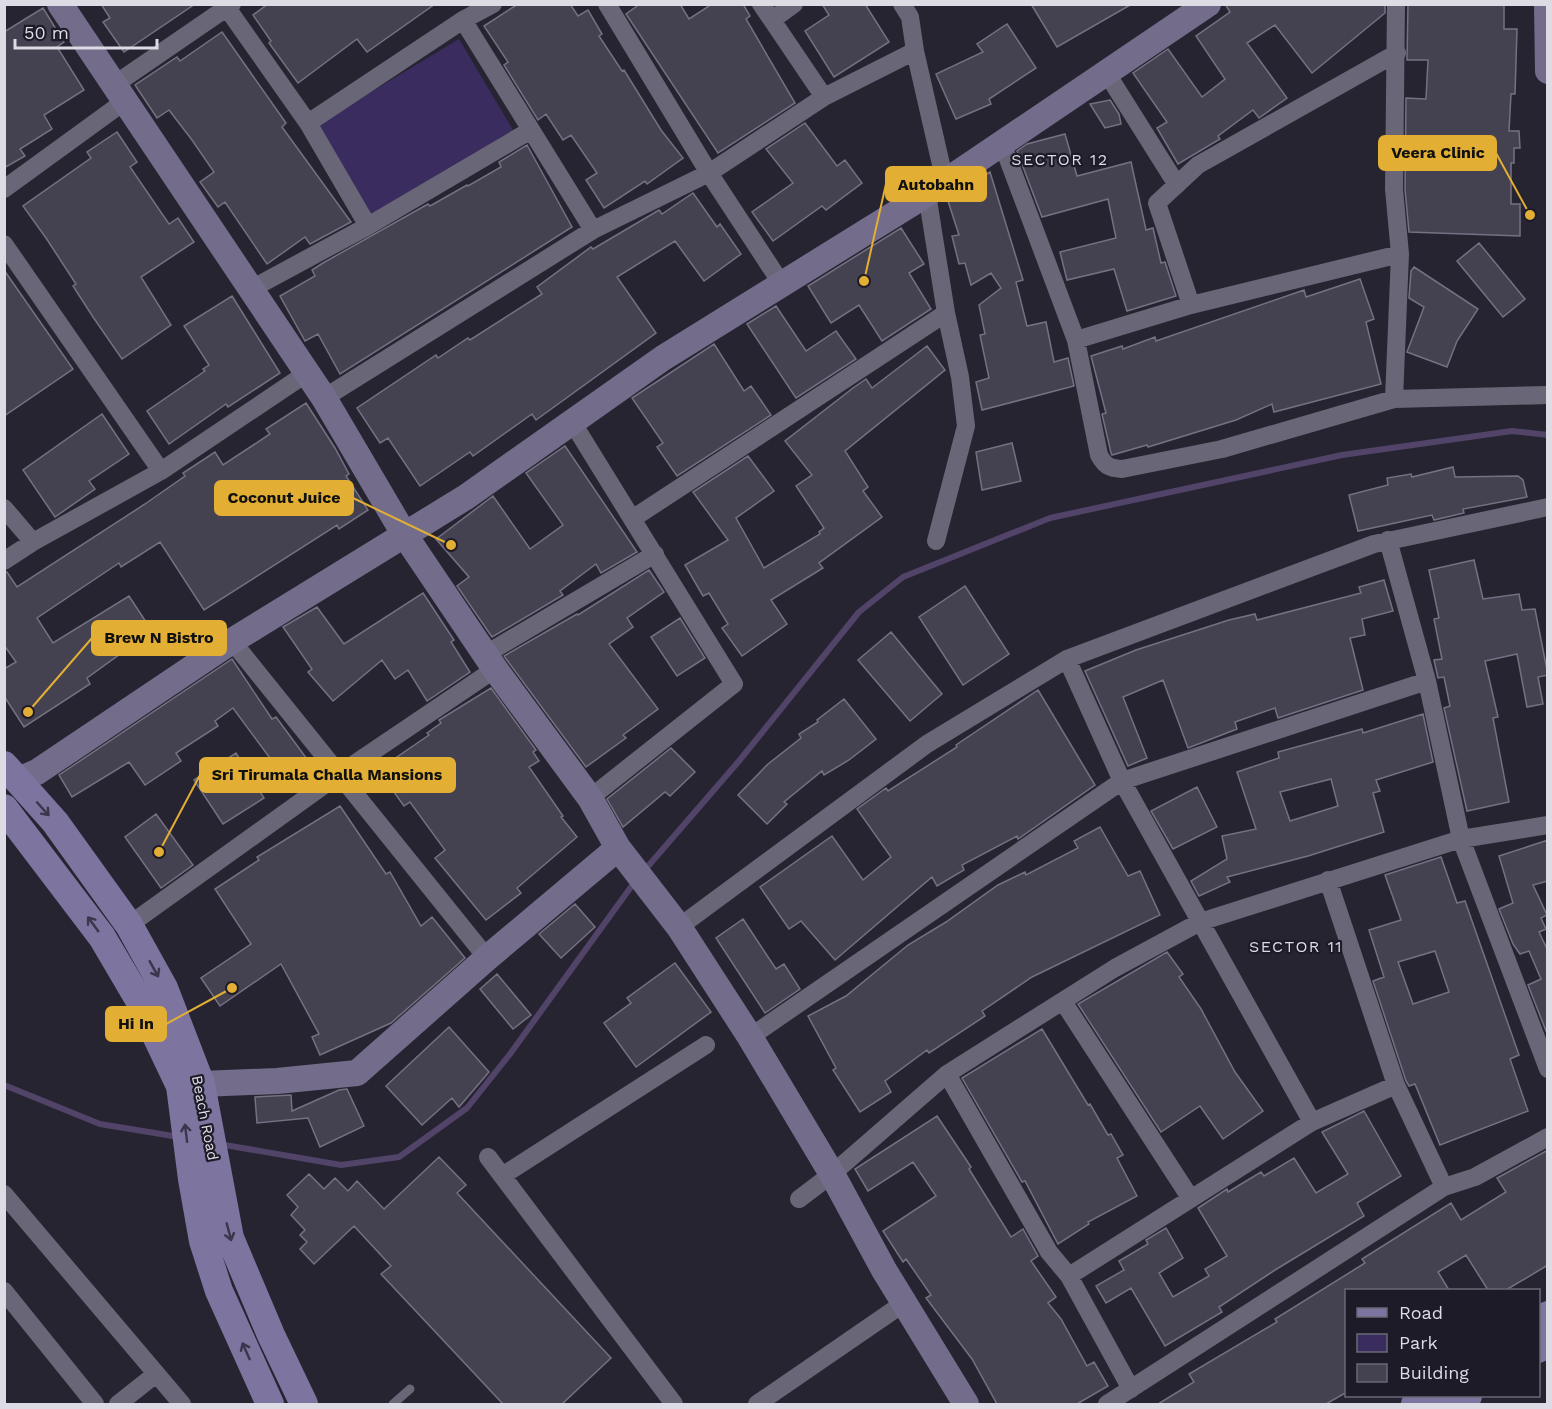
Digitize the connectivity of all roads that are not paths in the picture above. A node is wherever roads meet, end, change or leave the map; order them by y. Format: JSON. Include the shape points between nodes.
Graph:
{"nodes":[{"id":1,"x":60,"y":4,"type":"edge"},
{"id":2,"x":494,"y":4,"type":"edge"},
{"id":3,"x":607,"y":4,"type":"edge"},
{"id":4,"x":761,"y":4,"type":"edge"},
{"id":5,"x":794,"y":4,"type":"edge"},
{"id":6,"x":1208,"y":4,"type":"edge"},
{"id":7,"x":1396,"y":4,"type":"edge"},
{"id":8,"x":1547,"y":4,"type":"edge"},
{"id":9,"x":230,"y":6,"type":"edge"},
{"id":10,"x":912,"y":9,"type":"edge"},
{"id":11,"x":463,"y":20,"type":"junction"},
{"id":12,"x":772,"y":20,"type":"junction"},
{"id":13,"x":915,"y":51,"type":"junction"},
{"id":14,"x":1397,"y":53,"type":"junction"},
{"id":15,"x":1548,"y":71,"type":"edge"},
{"id":16,"x":1106,"y":72,"type":"junction"},
{"id":17,"x":120,"y":93,"type":"junction"},
{"id":18,"x":824,"y":97,"type":"junction"},
{"id":19,"x":308,"y":123,"type":"junction"},
{"id":20,"x":531,"y":130,"type":"junction"},
{"id":21,"x":1002,"y":143,"type":"junction"},
{"id":22,"x":709,"y":173,"type":"junction"},
{"id":23,"x":1176,"y":185,"type":"junction"},
{"id":24,"x":936,"y":188,"type":"junction"},
{"id":25,"x":4,"y":189,"type":"edge"},
{"id":26,"x":368,"y":226,"type":"junction"},
{"id":27,"x":593,"y":230,"type":"junction"},
{"id":28,"x":4,"y":244,"type":"edge"},
{"id":29,"x":1400,"y":254,"type":"junction"},
{"id":30,"x":783,"y":286,"type":"junction"},
{"id":31,"x":251,"y":290,"type":"junction"},
{"id":32,"x":1191,"y":305,"type":"junction"},
{"id":33,"x":946,"y":314,"type":"junction"},
{"id":34,"x":1076,"y":340,"type":"junction"},
{"id":35,"x":307,"y":373,"type":"junction"},
{"id":36,"x":1548,"y":395,"type":"edge"},
{"id":37,"x":324,"y":398,"type":"junction"},
{"id":38,"x":1394,"y":399,"type":"junction"},
{"id":39,"x":571,"y":420,"type":"junction"},
{"id":40,"x":161,"y":471,"type":"junction"},
{"id":41,"x":1548,"y":507,"type":"edge"},
{"id":42,"x":4,"y":508,"type":"edge"},
{"id":43,"x":632,"y":519,"type":"junction"},
{"id":44,"x":404,"y":534,"type":"junction"},
{"id":45,"x":1388,"y":540,"type":"junction"},
{"id":46,"x":936,"y":541,"type":"dead end"},
{"id":47,"x":33,"y":542,"type":"junction"},
{"id":48,"x":655,"y":554,"type":"junction"},
{"id":49,"x":4,"y":561,"type":"edge"},
{"id":50,"x":232,"y":641,"type":"junction"},
{"id":51,"x":1067,"y":659,"type":"junction"},
{"id":52,"x":491,"y":662,"type":"junction"},
{"id":53,"x":1427,"y":681,"type":"junction"},
{"id":54,"x":340,"y":773,"type":"junction"},
{"id":55,"x":9,"y":779,"type":"edge"},
{"id":56,"x":1122,"y":781,"type":"junction"},
{"id":57,"x":590,"y":798,"type":"junction"},
{"id":58,"x":4,"y":808,"type":"edge"},
{"id":59,"x":1548,"y":825,"type":"edge"},
{"id":60,"x":1461,"y":839,"type":"junction"},
{"id":61,"x":625,"y":857,"type":"junction"},
{"id":62,"x":1328,"y":879,"type":"junction"},
{"id":63,"x":672,"y":919,"type":"junction"},
{"id":64,"x":1200,"y":922,"type":"junction"},
{"id":65,"x":129,"y":925,"type":"junction"},
{"id":66,"x":487,"y":958,"type":"junction"},
{"id":67,"x":1064,"y":1003,"type":"junction"},
{"id":68,"x":750,"y":1037,"type":"junction"},
{"id":69,"x":706,"y":1044,"type":"dead end"},
{"id":70,"x":1548,"y":1069,"type":"edge"},
{"id":71,"x":947,"y":1074,"type":"junction"},
{"id":72,"x":191,"y":1085,"type":"junction"},
{"id":73,"x":1396,"y":1085,"type":"junction"},
{"id":74,"x":1312,"y":1122,"type":"junction"},
{"id":75,"x":1548,"y":1137,"type":"edge"},
{"id":76,"x":488,"y":1158,"type":"dead end"},
{"id":77,"x":832,"y":1174,"type":"junction"},
{"id":78,"x":502,"y":1176,"type":"junction"},
{"id":79,"x":204,"y":1177,"type":"junction"},
{"id":80,"x":1444,"y":1187,"type":"junction"},
{"id":81,"x":4,"y":1194,"type":"edge"},
{"id":82,"x":799,"y":1199,"type":"dead end"},
{"id":83,"x":1191,"y":1199,"type":"junction"},
{"id":84,"x":1069,"y":1276,"type":"junction"},
{"id":85,"x":248,"y":1281,"type":"junction"},
{"id":86,"x":4,"y":1291,"type":"edge"},
{"id":87,"x":219,"y":1291,"type":"junction"},
{"id":88,"x":904,"y":1303,"type":"junction"},
{"id":89,"x":156,"y":1374,"type":"junction"},
{"id":90,"x":411,"y":1389,"type":"dead end"},
{"id":91,"x":1131,"y":1389,"type":"junction"},
{"id":92,"x":94,"y":1404,"type":"edge"},
{"id":93,"x":118,"y":1404,"type":"edge"},
{"id":94,"x":182,"y":1404,"type":"edge"},
{"id":95,"x":268,"y":1404,"type":"edge"},
{"id":96,"x":304,"y":1404,"type":"edge"},
{"id":97,"x":393,"y":1404,"type":"edge"},
{"id":98,"x":674,"y":1404,"type":"edge"},
{"id":99,"x":757,"y":1404,"type":"edge"},
{"id":100,"x":966,"y":1404,"type":"edge"},
{"id":101,"x":1107,"y":1404,"type":"edge"}],
"edges":[{"from":1,"to":17,"type":"street"},
{"from":2,"to":11,"type":"street"},
{"from":3,"to":22,"type":"street"},
{"from":4,"to":12,"type":"street"},
{"from":5,"to":12,"type":"street"},
{"from":6,"to":16,"type":"street"},
{"from":7,"to":14,"type":"street"},
{"from":8,"to":15,"type":"street"},
{"from":9,"to":17,"type":"street"},
{"from":9,"to":19,"type":"street"},
{"from":10,"to":13,"type":"street"},
{"from":11,"to":19,"type":"street"},
{"from":11,"to":20,"type":"street"},
{"from":12,"to":18,"type":"street"},
{"from":13,"to":18,"type":"street"},
{"from":13,"to":24,"type":"street"},
{"from":14,"to":23,"type":"street","via":[[1198,165]]},
{"from":14,"to":29,"type":"street","via":[[1394,189]]},
{"from":16,"to":21,"type":"street"},
{"from":16,"to":23,"type":"street"},
{"from":17,"to":25,"type":"street"},
{"from":17,"to":31,"type":"street"},
{"from":18,"to":22,"type":"street"},
{"from":19,"to":26,"type":"street"},
{"from":20,"to":26,"type":"street"},
{"from":20,"to":27,"type":"street"},
{"from":21,"to":24,"type":"street"},
{"from":21,"to":34,"type":"street"},
{"from":22,"to":27,"type":"street"},
{"from":22,"to":30,"type":"street"},
{"from":23,"to":32,"type":"street","via":[[1157,204]]},
{"from":24,"to":30,"type":"street"},
{"from":24,"to":33,"type":"street"},
{"from":26,"to":31,"type":"street"},
{"from":27,"to":37,"type":"street"},
{"from":28,"to":40,"type":"street"},
{"from":29,"to":32,"type":"street"},
{"from":29,"to":38,"type":"street"},
{"from":30,"to":39,"type":"street","via":[[724,318]]},
{"from":31,"to":35,"type":"street"},
{"from":32,"to":34,"type":"street"},
{"from":33,"to":43,"type":"street"},
{"from":33,"to":46,"type":"street","via":[[966,426]]},
{"from":34,"to":38,"type":"street","via":[[1099,455],[1111,468],[1222,448]]},
{"from":35,"to":37,"type":"street"},
{"from":35,"to":40,"type":"street"},
{"from":36,"to":38,"type":"street"},
{"from":37,"to":44,"type":"street"},
{"from":39,"to":43,"type":"street"},
{"from":39,"to":44,"type":"street","via":[[466,497]]},
{"from":40,"to":47,"type":"street"},
{"from":41,"to":45,"type":"street"},
{"from":42,"to":47,"type":"street"},
{"from":43,"to":48,"type":"street"},
{"from":44,"to":50,"type":"street"},
{"from":44,"to":52,"type":"street"},
{"from":45,"to":51,"type":"street"},
{"from":45,"to":53,"type":"street"},
{"from":47,"to":49,"type":"street"},
{"from":48,"to":52,"type":"street"},
{"from":48,"to":57,"type":"street","via":[[734,684]]},
{"from":50,"to":54,"type":"street"},
{"from":50,"to":55,"type":"street","via":[[46,766]]},
{"from":51,"to":56,"type":"street"},
{"from":51,"to":63,"type":"street","via":[[927,744]]},
{"from":52,"to":54,"type":"street"},
{"from":52,"to":57,"type":"street"},
{"from":53,"to":56,"type":"street"},
{"from":53,"to":60,"type":"street"},
{"from":54,"to":65,"type":"street"},
{"from":54,"to":66,"type":"street"},
{"from":55,"to":65,"type":"main road","name":"Beach Road","one_way":true,"via":[[55,822]]},
{"from":56,"to":64,"type":"street"},
{"from":56,"to":68,"type":"street"},
{"from":57,"to":61,"type":"street"},
{"from":72,"to":58,"type":"main road","name":"Beach Road","one_way":true,"via":[[102,937]]},
{"from":59,"to":60,"type":"street"},
{"from":60,"to":62,"type":"street"},
{"from":60,"to":70,"type":"street"},
{"from":61,"to":63,"type":"street"},
{"from":61,"to":66,"type":"street"},
{"from":62,"to":64,"type":"street"},
{"from":62,"to":73,"type":"street"},
{"from":63,"to":68,"type":"street"},
{"from":64,"to":67,"type":"street","via":[[1115,968]]},
{"from":64,"to":74,"type":"street"},
{"from":65,"to":72,"type":"main road","name":"Beach Road","one_way":true,"via":[[164,988]]},
{"from":66,"to":72,"type":"street","via":[[357,1074]]},
{"from":67,"to":71,"type":"street"},
{"from":67,"to":83,"type":"street"},
{"from":68,"to":77,"type":"street"},
{"from":69,"to":78,"type":"street"},
{"from":71,"to":77,"type":"street"},
{"from":71,"to":84,"type":"street","via":[[1049,1252]]},
{"from":72,"to":79,"type":"main road","name":"Beach Road"},
{"from":73,"to":74,"type":"street"},
{"from":73,"to":80,"type":"street"},
{"from":74,"to":83,"type":"street"},
{"from":75,"to":80,"type":"street","via":[[1475,1177]]},
{"from":76,"to":78,"type":"street"},
{"from":77,"to":82,"type":"street"},
{"from":77,"to":88,"type":"street"},
{"from":78,"to":98,"type":"street"},
{"from":79,"to":85,"type":"main road","name":"Beach Road","one_way":true},
{"from":79,"to":87,"type":"main road","name":"Beach Road","via":[[203,1241]]},
{"from":80,"to":91,"type":"street"},
{"from":81,"to":89,"type":"street"},
{"from":83,"to":84,"type":"street"},
{"from":84,"to":91,"type":"street"},
{"from":85,"to":87,"type":"main road"},
{"from":85,"to":96,"type":"main road","name":"Beach Road"},
{"from":86,"to":92,"type":"street"},
{"from":95,"to":87,"type":"main road","name":"Beach Road","one_way":true},
{"from":88,"to":99,"type":"street"},
{"from":88,"to":100,"type":"street"},
{"from":89,"to":93,"type":"street"},
{"from":89,"to":94,"type":"street"},
{"from":90,"to":97,"type":"lane"},
{"from":91,"to":101,"type":"street"}]}
